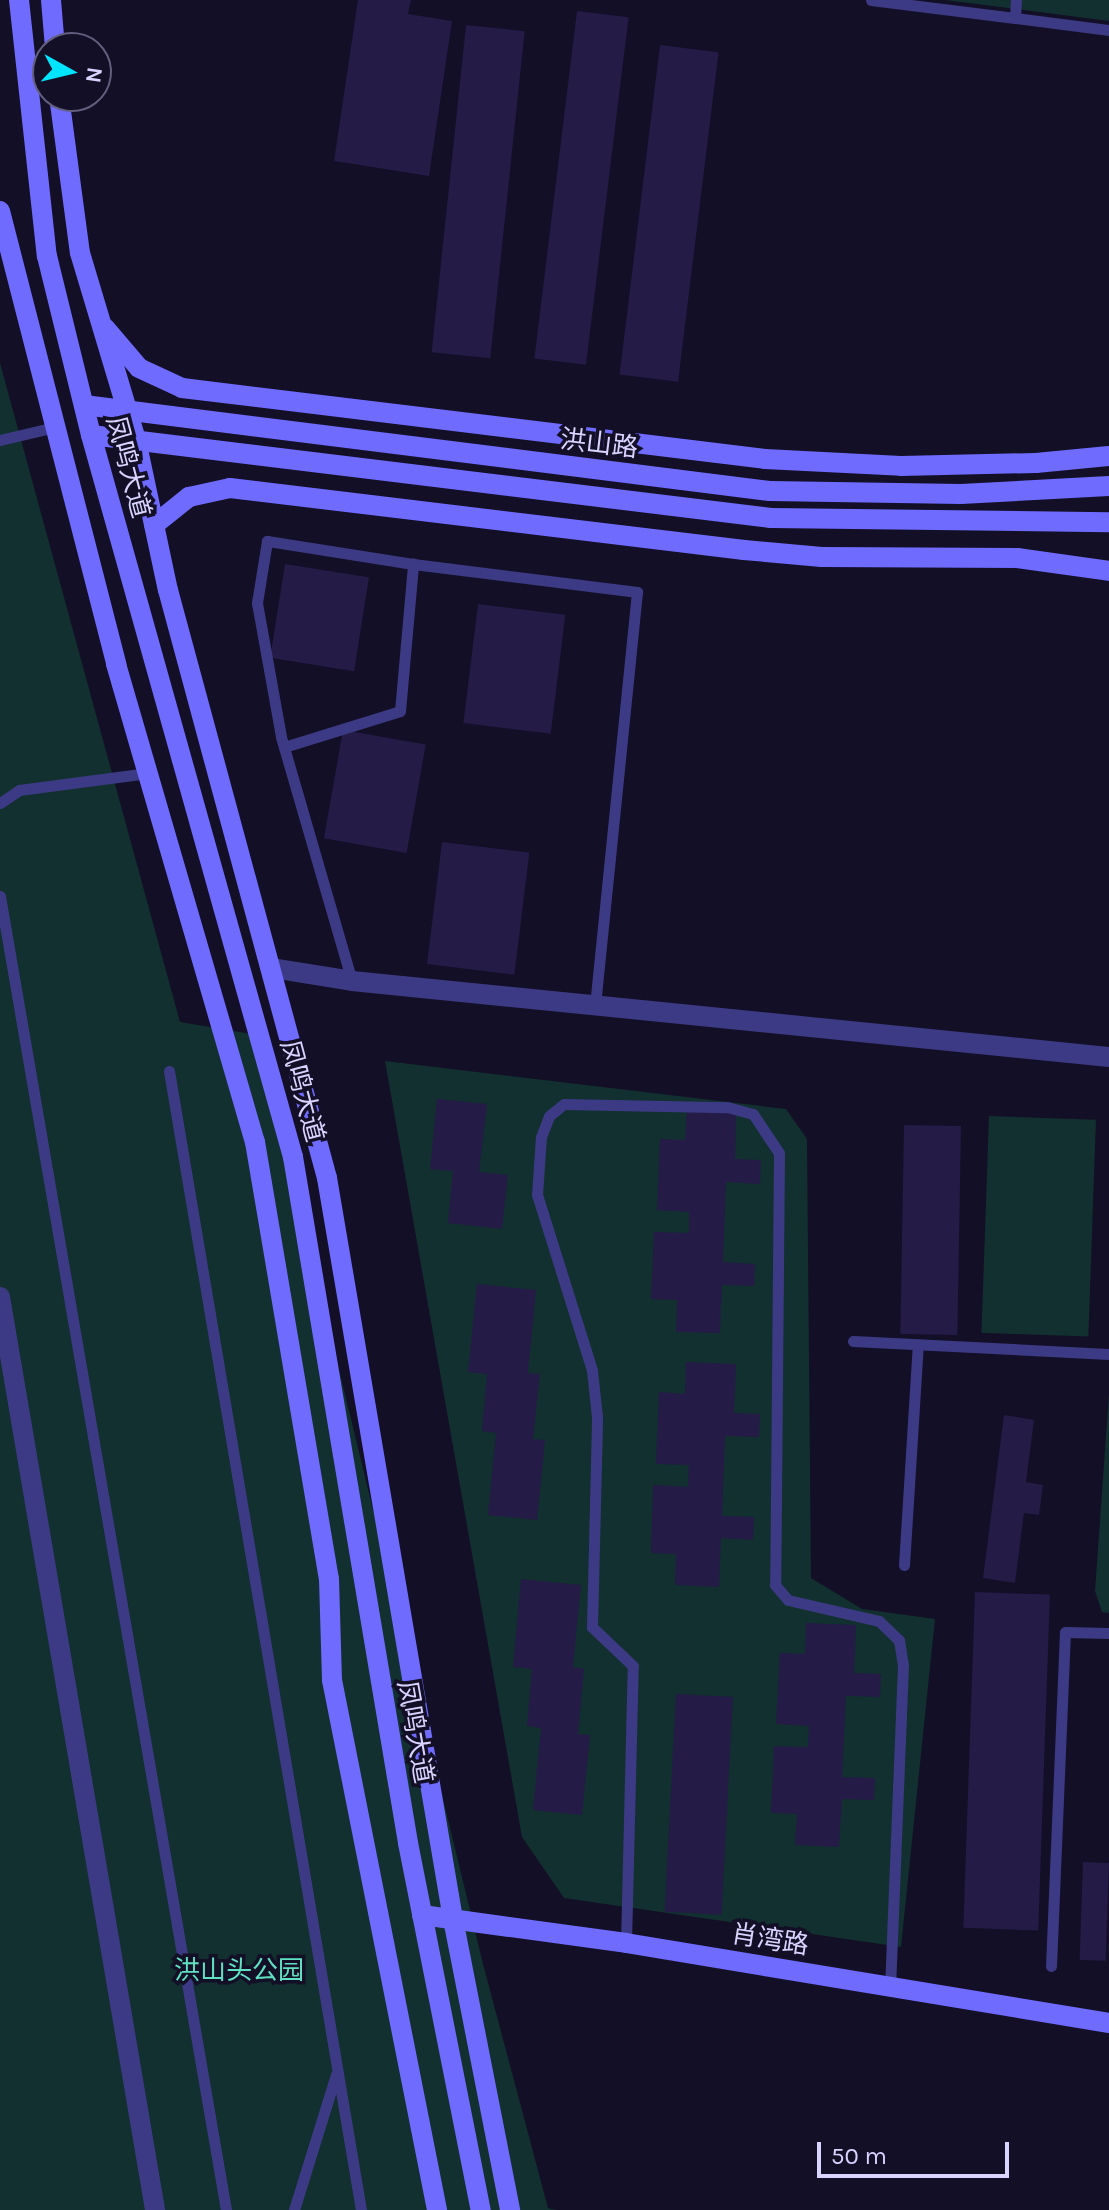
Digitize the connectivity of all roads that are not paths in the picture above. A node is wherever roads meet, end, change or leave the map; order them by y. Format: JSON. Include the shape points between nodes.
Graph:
{"nodes":[{"id":1,"x":19,"y":0,"type":"edge"},
{"id":2,"x":51,"y":0,"type":"edge"},
{"id":3,"x":871,"y":0,"type":"edge"},
{"id":4,"x":1016,"y":0,"type":"edge"},
{"id":5,"x":1015,"y":18,"type":"junction"},
{"id":6,"x":1109,"y":30,"type":"edge"},
{"id":7,"x":54,"y":32,"type":"edge"},
{"id":8,"x":61,"y":112,"type":"edge"},
{"id":9,"x":0,"y":211,"type":"edge"},
{"id":10,"x":100,"y":322,"type":"junction"},
{"id":11,"x":84,"y":405,"type":"junction"},
{"id":12,"x":125,"y":410,"type":"junction"},
{"id":13,"x":55,"y":427,"type":"junction"},
{"id":14,"x":91,"y":435,"type":"junction"},
{"id":15,"x":0,"y":440,"type":"edge"},
{"id":16,"x":136,"y":440,"type":"junction"},
{"id":17,"x":1109,"y":456,"type":"edge"},
{"id":18,"x":1109,"y":486,"type":"edge"},
{"id":19,"x":1109,"y":522,"type":"edge"},
{"id":20,"x":154,"y":525,"type":"junction"},
{"id":21,"x":413,"y":564,"type":"junction"},
{"id":22,"x":1109,"y":571,"type":"edge"},
{"id":23,"x":284,"y":747,"type":"junction"},
{"id":24,"x":148,"y":773,"type":"junction"},
{"id":25,"x":0,"y":803,"type":"edge"},
{"id":26,"x":0,"y":896,"type":"edge"},
{"id":27,"x":272,"y":968,"type":"junction"},
{"id":28,"x":352,"y":981,"type":"junction"},
{"id":29,"x":595,"y":1006,"type":"junction"},
{"id":30,"x":1109,"y":1057,"type":"edge"},
{"id":31,"x":169,"y":1071,"type":"dead end"},
{"id":32,"x":0,"y":1297,"type":"edge"},
{"id":33,"x":853,"y":1341,"type":"dead end"},
{"id":34,"x":918,"y":1344,"type":"junction"},
{"id":35,"x":1109,"y":1354,"type":"edge"},
{"id":36,"x":904,"y":1565,"type":"dead end"},
{"id":37,"x":1109,"y":1633,"type":"edge"},
{"id":38,"x":422,"y":1915,"type":"junction"},
{"id":39,"x":453,"y":1919,"type":"junction"},
{"id":40,"x":626,"y":1943,"type":"junction"},
{"id":41,"x":1051,"y":1966,"type":"dead end"},
{"id":42,"x":890,"y":1985,"type":"junction"},
{"id":43,"x":1109,"y":2023,"type":"edge"},
{"id":44,"x":338,"y":2070,"type":"junction"},
{"id":45,"x":155,"y":2210,"type":"edge"},
{"id":46,"x":226,"y":2210,"type":"edge"},
{"id":47,"x":294,"y":2210,"type":"edge"},
{"id":48,"x":361,"y":2210,"type":"edge"},
{"id":49,"x":437,"y":2210,"type":"edge"},
{"id":50,"x":481,"y":2210,"type":"edge"},
{"id":51,"x":510,"y":2210,"type":"edge"}],
"edges":[{"from":1,"to":11,"type":"street","name":"凤鸣大道","via":[[47,256]]},
{"from":2,"to":7,"type":"street"},
{"from":3,"to":5,"type":"lane"},
{"from":4,"to":5,"type":"lane"},
{"from":5,"to":6,"type":"lane"},
{"from":8,"to":10,"type":"street","name":"凤鸣大道","via":[[80,253]]},
{"from":9,"to":13,"type":"street"},
{"from":10,"to":12,"type":"street","name":"凤鸣大道"},
{"from":10,"to":17,"type":"street","via":[[139,368],[182,388],[765,459],[901,466]]},
{"from":11,"to":12,"type":"street","name":"洪山路"},
{"from":11,"to":14,"type":"street","name":"凤鸣大道"},
{"from":12,"to":16,"type":"street","name":"凤鸣大道"},
{"from":12,"to":18,"type":"street","name":"洪山路","via":[[770,491],[961,494]]},
{"from":13,"to":15,"type":"lane"},
{"from":13,"to":24,"type":"street"},
{"from":14,"to":16,"type":"street","name":"洪山路"},
{"from":14,"to":38,"type":"street","name":"凤鸣大道","via":[[293,1157]]},
{"from":16,"to":19,"type":"street","name":"洪山路","via":[[771,518]]},
{"from":16,"to":20,"type":"street","name":"凤鸣大道"},
{"from":20,"to":22,"type":"street","via":[[189,497],[230,488],[744,550],[822,557],[1017,558]]},
{"from":20,"to":27,"type":"street","name":"凤鸣大道"},
{"from":21,"to":23,"type":"lane","via":[[400,711]]},
{"from":21,"to":23,"type":"lane","via":[[267,541],[257,603]]},
{"from":21,"to":29,"type":"lane","via":[[637,592]]},
{"from":23,"to":28,"type":"lane"},
{"from":24,"to":25,"type":"lane","via":[[19,790]]},
{"from":24,"to":49,"type":"street","via":[[255,1142],[329,1579],[332,1680]]},
{"from":26,"to":46,"type":"lane"},
{"from":27,"to":28,"type":"street"},
{"from":27,"to":39,"type":"street","name":"凤鸣大道","via":[[327,1178]]},
{"from":28,"to":29,"type":"street"},
{"from":29,"to":30,"type":"street"},
{"from":31,"to":44,"type":"lane"},
{"from":32,"to":45,"type":"street"},
{"from":33,"to":34,"type":"lane"},
{"from":34,"to":35,"type":"lane"},
{"from":34,"to":36,"type":"lane"},
{"from":37,"to":41,"type":"lane","via":[[1065,1632]]},
{"from":38,"to":39,"type":"street","name":"肖湾路"},
{"from":38,"to":50,"type":"street","name":"凤鸣大道"},
{"from":39,"to":40,"type":"street","name":"肖湾路"},
{"from":39,"to":51,"type":"street","name":"凤鸣大道"},
{"from":40,"to":42,"type":"street","name":"肖湾路"},
{"from":40,"to":42,"type":"lane","via":[[633,1666],[592,1627],[597,1417],[592,1370],[537,1195],[541,1137],[549,1116],[564,1104],[727,1107],[753,1114],[779,1153],[775,1585],[788,1600],[879,1621],[899,1640],[903,1665]]},
{"from":42,"to":43,"type":"street","name":"肖湾路"},
{"from":44,"to":47,"type":"lane"},
{"from":44,"to":48,"type":"lane"}]}
